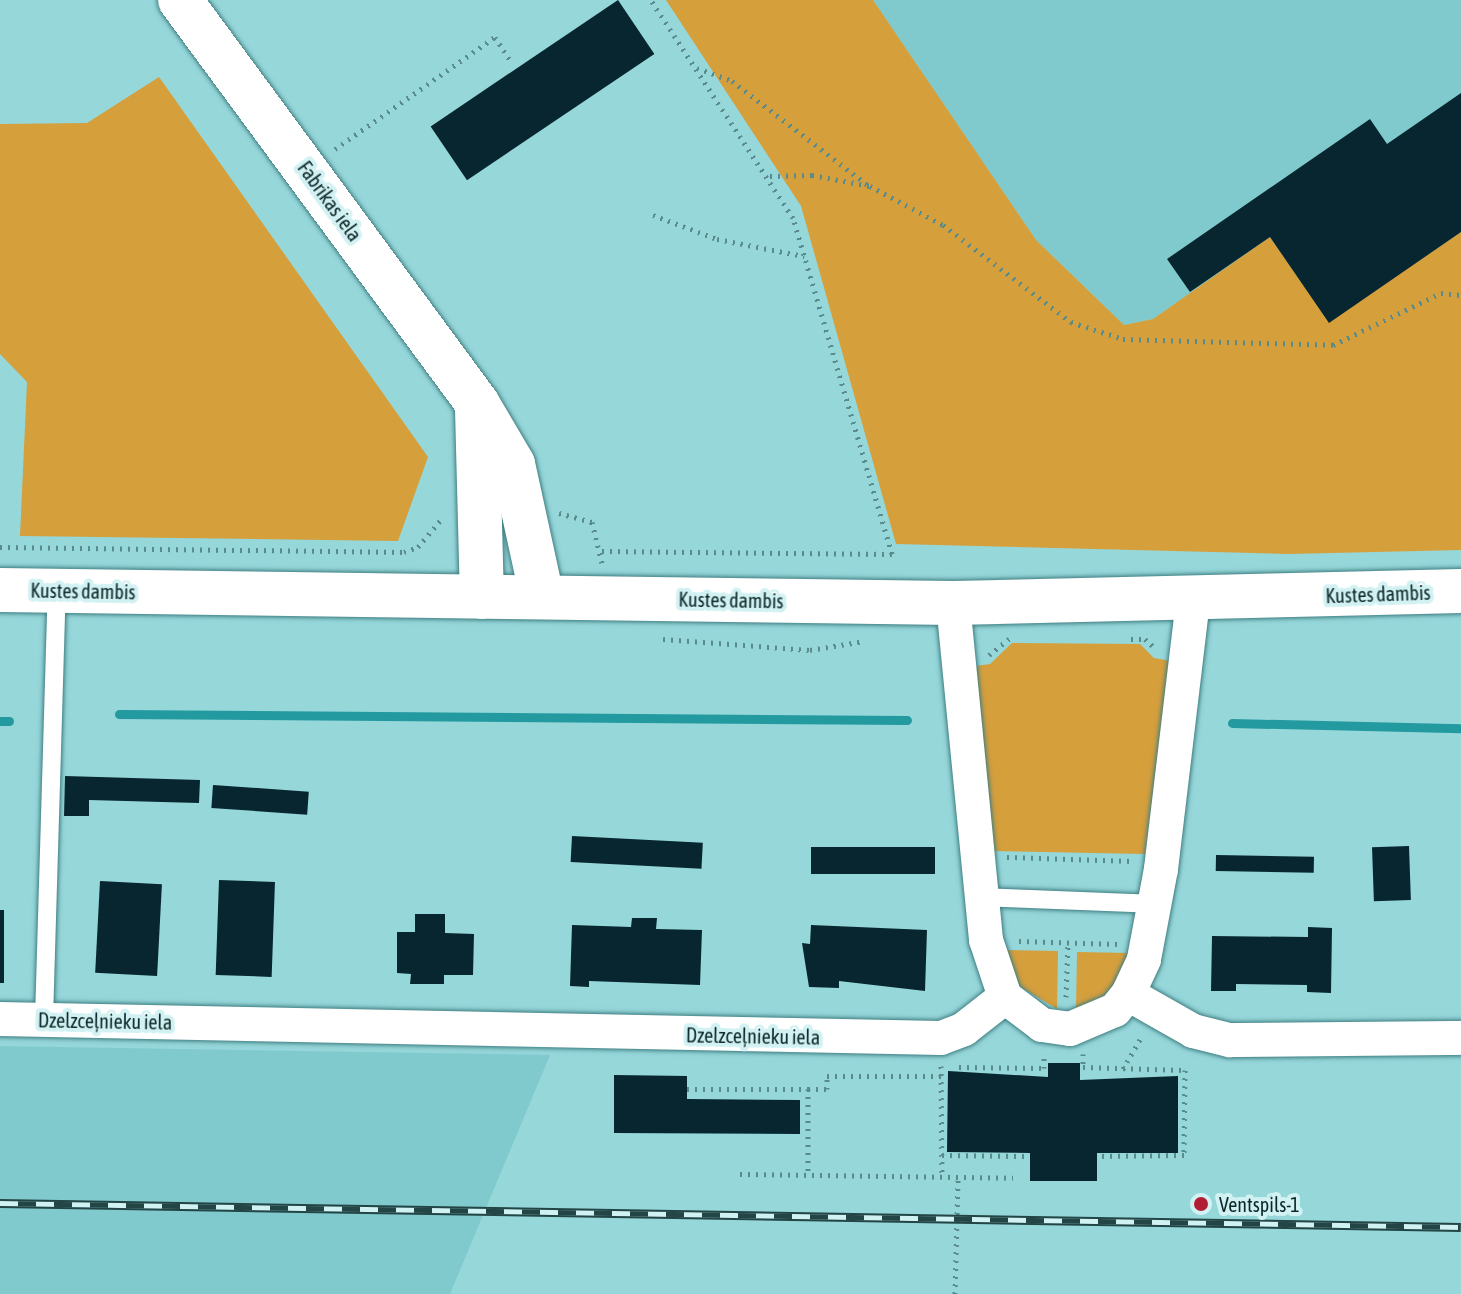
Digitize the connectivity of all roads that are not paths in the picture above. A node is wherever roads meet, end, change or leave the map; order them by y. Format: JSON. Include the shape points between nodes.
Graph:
{"nodes":[{"id":1,"x":180,"y":0,"type":"edge"},
{"id":2,"x":477,"y":403,"type":"junction"},
{"id":3,"x":0,"y":590,"type":"edge"},
{"id":4,"x":57,"y":591,"type":"junction"},
{"id":5,"x":1461,"y":591,"type":"edge"},
{"id":6,"x":482,"y":597,"type":"junction"},
{"id":7,"x":542,"y":597,"type":"junction"},
{"id":8,"x":1193,"y":600,"type":"junction"},
{"id":9,"x":953,"y":603,"type":"junction"},
{"id":10,"x":982,"y":897,"type":"junction"},
{"id":11,"x":1155,"y":904,"type":"junction"},
{"id":12,"x":1128,"y":994,"type":"junction"},
{"id":13,"x":1005,"y":997,"type":"junction"},
{"id":14,"x":0,"y":1019,"type":"edge"},
{"id":15,"x":44,"y":1019,"type":"junction"},
{"id":16,"x":1461,"y":1038,"type":"edge"}],
"edges":[{"from":1,"to":2,"type":"main road","name":"Fabrikas iela"},
{"from":2,"to":6,"type":"main road"},
{"from":2,"to":7,"type":"main road","name":"Fabrikas iela","via":[[513,464]]},
{"from":3,"to":4,"type":"main road","name":"Kustes dambis"},
{"from":4,"to":6,"type":"main road","name":"Kustes dambis"},
{"from":4,"to":15,"type":"lane"},
{"from":5,"to":8,"type":"main road","name":"Kustes dambis"},
{"from":6,"to":7,"type":"main road","name":"Kustes dambis"},
{"from":7,"to":9,"type":"main road","name":"Kustes dambis"},
{"from":8,"to":9,"type":"main road","name":"Kustes dambis"},
{"from":8,"to":11,"type":"street"},
{"from":9,"to":10,"type":"street"},
{"from":10,"to":11,"type":"lane"},
{"from":10,"to":13,"type":"street","via":[[986,940]]},
{"from":11,"to":12,"type":"street","via":[[1147,945]]},
{"from":12,"to":13,"type":"street","via":[[1115,1010],[1070,1029],[1042,1025]]},
{"from":12,"to":16,"type":"street","via":[[1193,1031],[1230,1040]]},
{"from":13,"to":15,"type":"street","name":"Dzelzceļnieku iela","via":[[941,1052]]},
{"from":14,"to":15,"type":"street","name":"Dzelzceļnieku iela"}]}
